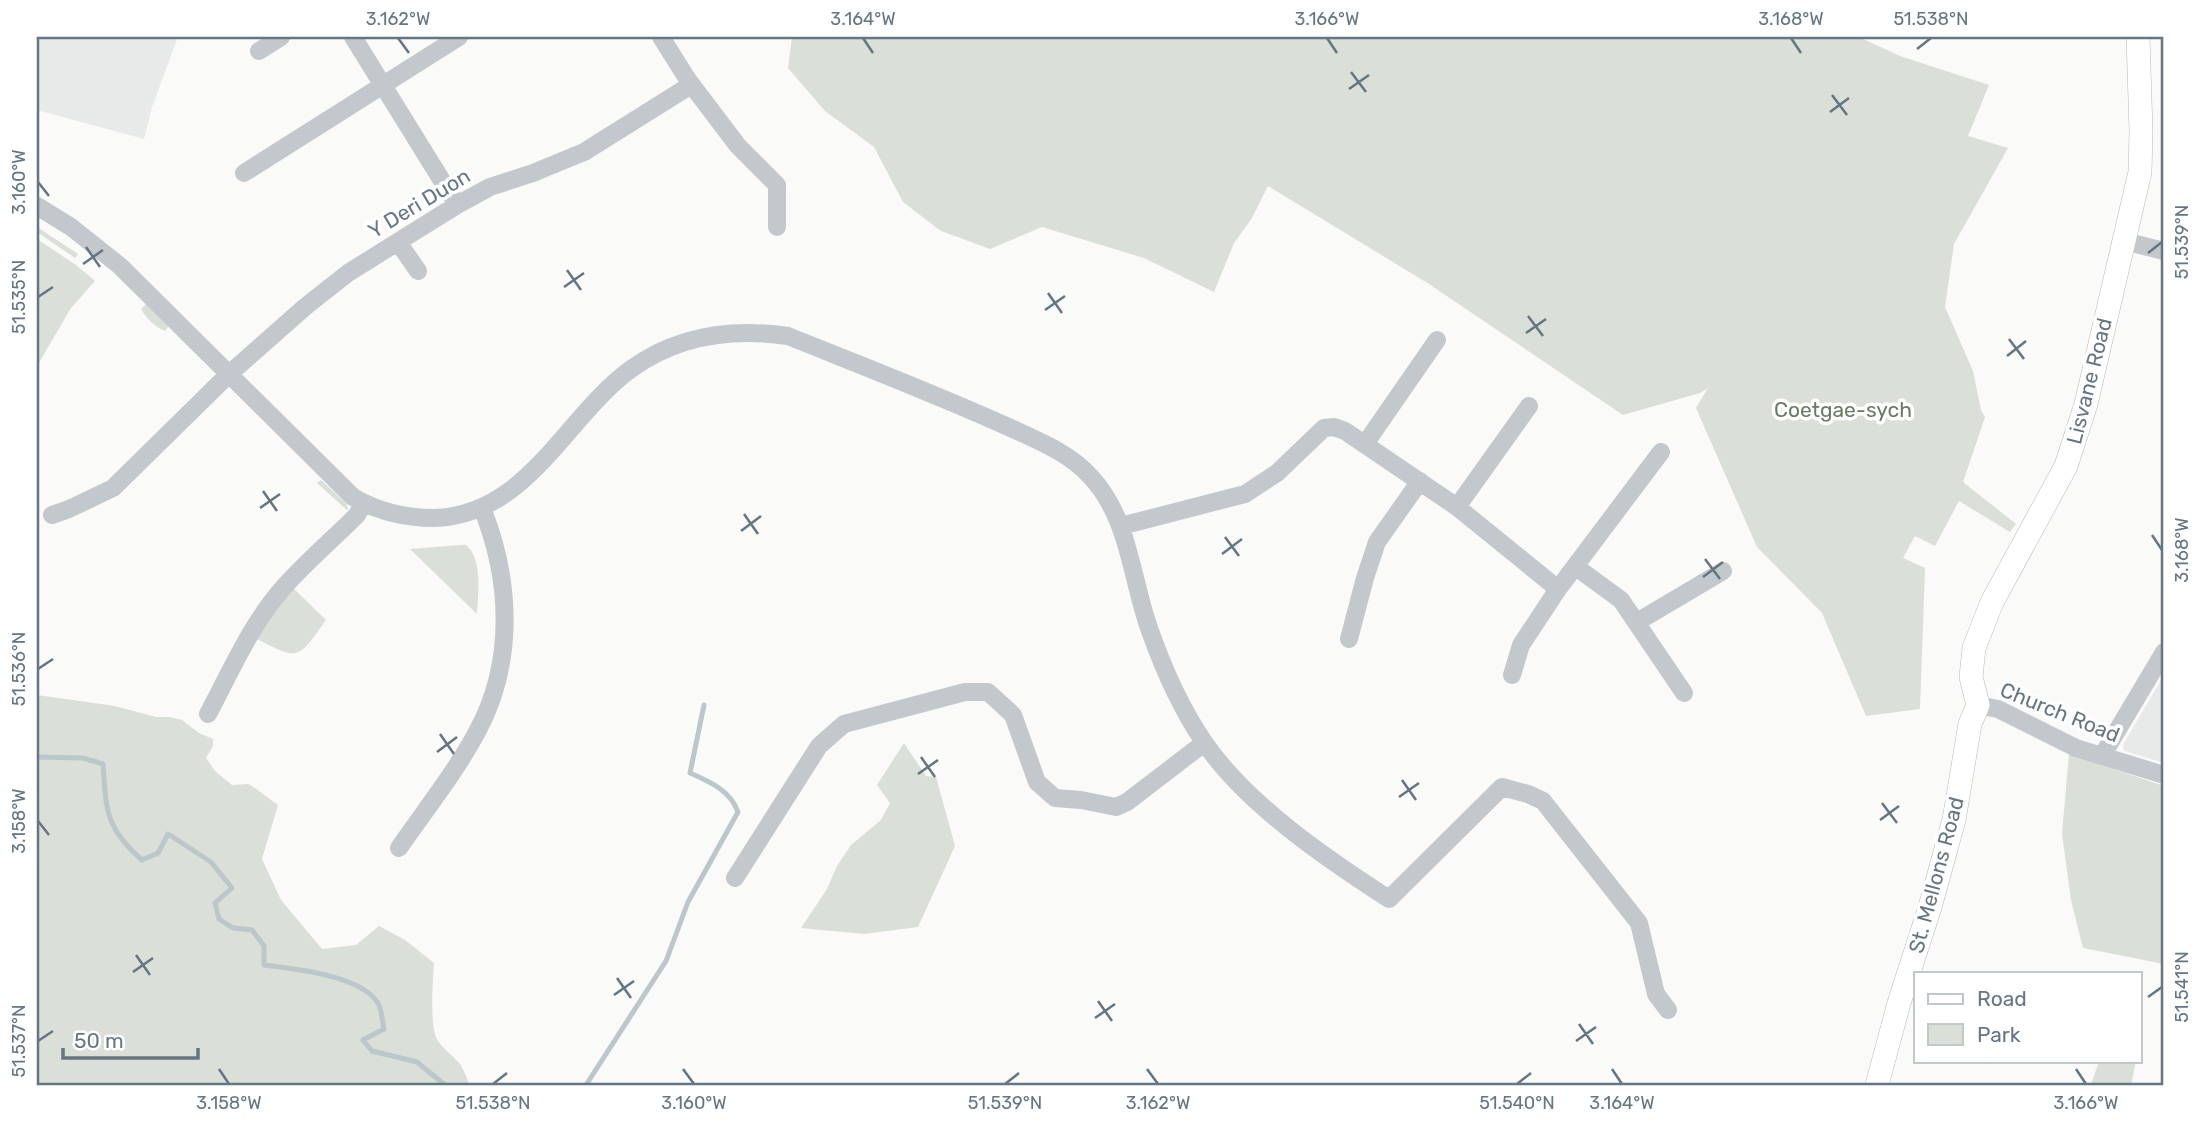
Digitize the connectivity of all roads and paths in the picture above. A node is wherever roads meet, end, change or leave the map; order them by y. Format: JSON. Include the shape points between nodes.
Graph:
{"nodes":[{"id":1,"x":281,"y":37,"type":"edge"},
{"id":2,"x":353,"y":37,"type":"edge"},
{"id":3,"x":459,"y":37,"type":"edge"},
{"id":4,"x":661,"y":37,"type":"edge"},
{"id":5,"x":2138,"y":37,"type":"edge"},
{"id":6,"x":259,"y":51,"type":"dead end"},
{"id":7,"x":382,"y":84,"type":"junction"},
{"id":8,"x":691,"y":85,"type":"junction"},
{"id":9,"x":244,"y":173,"type":"dead end"},
{"id":10,"x":457,"y":205,"type":"junction"},
{"id":11,"x":37,"y":206,"type":"edge"},
{"id":12,"x":777,"y":227,"type":"dead end"},
{"id":13,"x":2124,"y":241,"type":"junction"},
{"id":14,"x":398,"y":242,"type":"junction"},
{"id":15,"x":2164,"y":251,"type":"edge"},
{"id":16,"x":418,"y":271,"type":"dead end"},
{"id":17,"x":1437,"y":341,"type":"dead end"},
{"id":18,"x":229,"y":375,"type":"junction"},
{"id":19,"x":1529,"y":406,"type":"dead end"},
{"id":20,"x":1365,"y":444,"type":"junction"},
{"id":21,"x":1661,"y":452,"type":"dead end"},
{"id":22,"x":1420,"y":481,"type":"junction"},
{"id":23,"x":363,"y":503,"type":"junction"},
{"id":24,"x":1457,"y":507,"type":"junction"},
{"id":25,"x":481,"y":508,"type":"junction"},
{"id":26,"x":52,"y":515,"type":"dead end"},
{"id":27,"x":1121,"y":526,"type":"junction"},
{"id":28,"x":1576,"y":567,"type":"junction"},
{"id":29,"x":1723,"y":571,"type":"dead end"},
{"id":30,"x":1558,"y":589,"type":"junction"},
{"id":31,"x":1637,"y":622,"type":"junction"},
{"id":32,"x":1349,"y":639,"type":"dead end"},
{"id":33,"x":2164,"y":652,"type":"edge"},
{"id":34,"x":1512,"y":675,"type":"dead end"},
{"id":35,"x":1684,"y":693,"type":"dead end"},
{"id":36,"x":1978,"y":705,"type":"junction"},
{"id":37,"x":208,"y":714,"type":"dead end"},
{"id":38,"x":1204,"y":743,"type":"junction"},
{"id":39,"x":2102,"y":756,"type":"junction"},
{"id":40,"x":2164,"y":775,"type":"edge"},
{"id":41,"x":399,"y":848,"type":"dead end"},
{"id":42,"x":734,"y":878,"type":"dead end"},
{"id":43,"x":1668,"y":1010,"type":"dead end"},
{"id":44,"x":1878,"y":1085,"type":"edge"}],
"edges":[{"from":1,"to":6,"type":"street"},
{"from":2,"to":7,"type":"street"},
{"from":3,"to":7,"type":"street"},
{"from":4,"to":8,"type":"street"},
{"from":5,"to":13,"type":"main road","name":"Lisvane Road","via":[[2141,158]]},
{"from":7,"to":9,"type":"street"},
{"from":7,"to":10,"type":"street"},
{"from":8,"to":10,"type":"street","name":"Y Deri Duon","via":[[584,152],[490,187]]},
{"from":8,"to":12,"type":"street","via":[[738,146],[776,185]]},
{"from":10,"to":14,"type":"street","name":"Y Deri Duon"},
{"from":11,"to":18,"type":"street","via":[[120,266]]},
{"from":13,"to":15,"type":"street"},
{"from":13,"to":36,"type":"main road","name":"Lisvane Road","via":[[2075,443],[2054,491],[1992,602],[1974,648],[1971,677]]},
{"from":14,"to":16,"type":"street"},
{"from":14,"to":18,"type":"street","name":"Y Deri Duon","via":[[328,288]]},
{"from":17,"to":20,"type":"street"},
{"from":18,"to":23,"type":"street"},
{"from":18,"to":26,"type":"street","name":"Y Deri Duon","via":[[113,488]]},
{"from":19,"to":24,"type":"street"},
{"from":20,"to":22,"type":"street"},
{"from":20,"to":27,"type":"street","via":[[1346,431],[1324,428],[1277,473],[1245,494]]},
{"from":21,"to":28,"type":"street"},
{"from":22,"to":24,"type":"street"},
{"from":22,"to":32,"type":"street","via":[[1377,542]]},
{"from":23,"to":25,"type":"street","via":[[418,518]]},
{"from":23,"to":37,"type":"street","via":[[272,602]]},
{"from":24,"to":30,"type":"street"},
{"from":25,"to":27,"type":"street","via":[[513,489],[632,369],[688,341],[755,332],[788,336],[974,411],[1062,453],[1101,488]]},
{"from":25,"to":41,"type":"street","via":[[498,556],[503,588],[505,629],[495,690],[478,729]]},
{"from":27,"to":38,"type":"street","via":[[1148,626],[1168,679]]},
{"from":28,"to":30,"type":"street"},
{"from":28,"to":31,"type":"street","via":[[1621,600]]},
{"from":29,"to":31,"type":"street"},
{"from":30,"to":34,"type":"street","via":[[1521,645]]},
{"from":31,"to":35,"type":"street"},
{"from":33,"to":39,"type":"street"},
{"from":36,"to":39,"type":"street","name":"Church Road","via":[[1998,709]]},
{"from":36,"to":44,"type":"main road","name":"St. Mellons Road","via":[[1970,724],[1945,857]]},
{"from":38,"to":42,"type":"street","via":[[1116,807],[1055,798],[1037,782],[1013,715],[988,692],[965,692],[844,724],[819,746]]},
{"from":38,"to":43,"type":"street","via":[[1227,771],[1314,849],[1389,900],[1502,787],[1543,801],[1639,923],[1656,993]]},
{"from":39,"to":40,"type":"street","name":"Church Road"}]}
